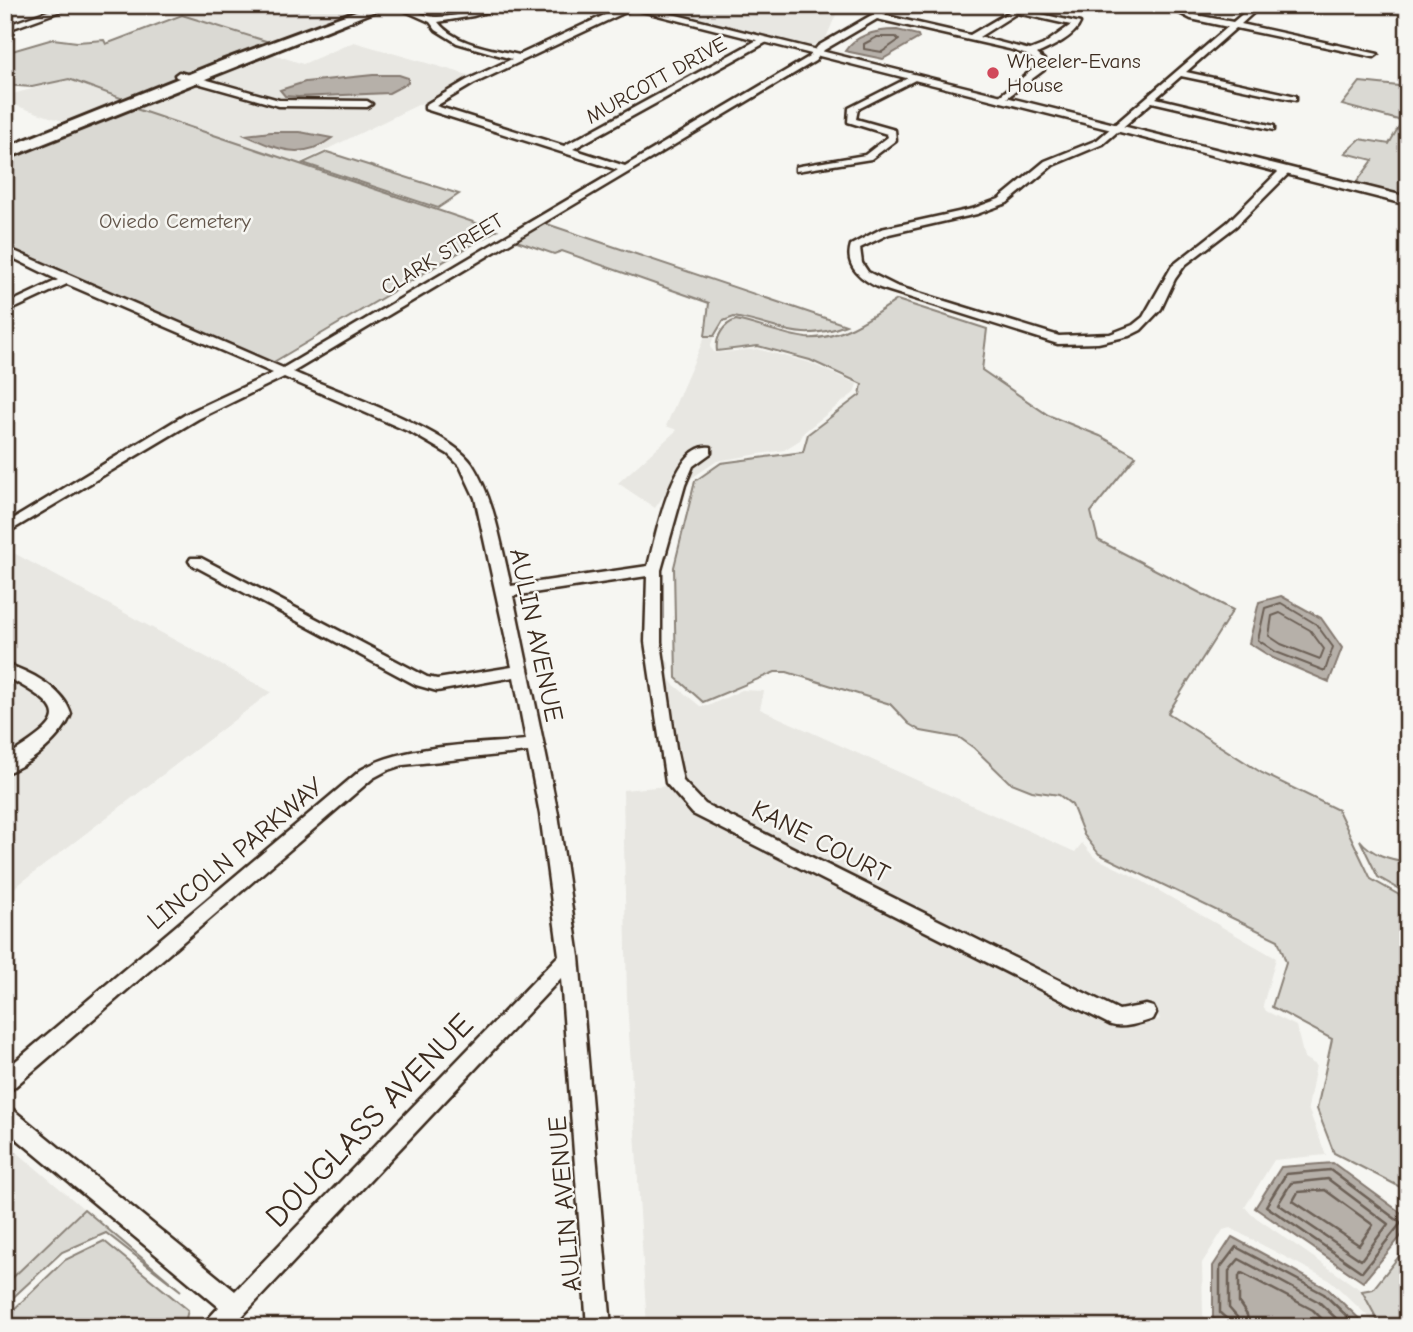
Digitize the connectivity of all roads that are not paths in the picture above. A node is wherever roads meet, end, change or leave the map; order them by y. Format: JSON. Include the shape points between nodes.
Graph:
{"nodes":[{"id":1,"x":73,"y":5,"type":"edge"},
{"id":2,"x":363,"y":5,"type":"edge"},
{"id":3,"x":384,"y":5,"type":"edge"},
{"id":4,"x":396,"y":5,"type":"edge"},
{"id":5,"x":504,"y":5,"type":"edge"},
{"id":6,"x":895,"y":5,"type":"edge"},
{"id":7,"x":1168,"y":5,"type":"edge"},
{"id":8,"x":1258,"y":5,"type":"edge"},
{"id":9,"x":626,"y":6,"type":"edge"},
{"id":10,"x":876,"y":16,"type":"junction"},
{"id":11,"x":433,"y":20,"type":"junction"},
{"id":12,"x":1234,"y":26,"type":"junction"},
{"id":13,"x":5,"y":29,"type":"edge"},
{"id":14,"x":971,"y":38,"type":"junction"},
{"id":15,"x":764,"y":40,"type":"junction"},
{"id":16,"x":1030,"y":53,"type":"junction"},
{"id":17,"x":817,"y":54,"type":"junction"},
{"id":18,"x":1374,"y":54,"type":"dead end"},
{"id":19,"x":523,"y":59,"type":"junction"},
{"id":20,"x":1179,"y":73,"type":"junction"},
{"id":21,"x":185,"y":77,"type":"junction"},
{"id":22,"x":915,"y":78,"type":"junction"},
{"id":23,"x":1293,"y":98,"type":"dead end"},
{"id":24,"x":1001,"y":99,"type":"junction"},
{"id":25,"x":1150,"y":99,"type":"junction"},
{"id":26,"x":367,"y":104,"type":"dead end"},
{"id":27,"x":1117,"y":128,"type":"junction"},
{"id":28,"x":1271,"y":128,"type":"dead end"},
{"id":29,"x":5,"y":145,"type":"edge"},
{"id":30,"x":565,"y":150,"type":"junction"},
{"id":31,"x":5,"y":154,"type":"edge"},
{"id":32,"x":626,"y":169,"type":"junction"},
{"id":33,"x":800,"y":169,"type":"dead end"},
{"id":34,"x":1284,"y":171,"type":"junction"},
{"id":35,"x":1408,"y":201,"type":"edge"},
{"id":36,"x":5,"y":250,"type":"edge"},
{"id":37,"x":66,"y":280,"type":"junction"},
{"id":38,"x":5,"y":310,"type":"edge"},
{"id":39,"x":284,"y":373,"type":"junction"},
{"id":40,"x":705,"y":450,"type":"dead end"},
{"id":41,"x":5,"y":530,"type":"edge"},
{"id":42,"x":196,"y":561,"type":"dead end"},
{"id":43,"x":654,"y":570,"type":"junction"},
{"id":44,"x":505,"y":592,"type":"junction"},
{"id":45,"x":5,"y":669,"type":"edge"},
{"id":46,"x":520,"y":671,"type":"junction"},
{"id":47,"x":536,"y":745,"type":"junction"},
{"id":48,"x":5,"y":767,"type":"edge"},
{"id":49,"x":569,"y":957,"type":"junction"},
{"id":50,"x":1146,"y":1013,"type":"dead end"},
{"id":51,"x":5,"y":1083,"type":"edge"},
{"id":52,"x":5,"y":1116,"type":"edge"},
{"id":53,"x":235,"y":1306,"type":"junction"},
{"id":54,"x":216,"y":1327,"type":"edge"},
{"id":55,"x":599,"y":1327,"type":"edge"}],
"edges":[{"from":1,"to":13,"type":"street"},
{"from":2,"to":21,"type":"main road"},
{"from":3,"to":21,"type":"main road"},
{"from":4,"to":11,"type":"street"},
{"from":5,"to":11,"type":"street"},
{"from":6,"to":10,"type":"street","name":"CLARK STREET"},
{"from":7,"to":12,"type":"street"},
{"from":8,"to":12,"type":"street"},
{"from":9,"to":15,"type":"street"},
{"from":9,"to":19,"type":"street"},
{"from":10,"to":14,"type":"street"},
{"from":10,"to":17,"type":"street","name":"CLARK STREET"},
{"from":11,"to":19,"type":"street","via":[[436,28],[456,40]]},
{"from":12,"to":18,"type":"street"},
{"from":12,"to":20,"type":"street"},
{"from":14,"to":16,"type":"street"},
{"from":14,"to":16,"type":"street","via":[[1016,10],[1076,23],[1046,47]]},
{"from":15,"to":17,"type":"street"},
{"from":15,"to":30,"type":"street","name":"MURCOTT DRIVE"},
{"from":16,"to":24,"type":"street","via":[[1040,60],[1041,68]]},
{"from":17,"to":22,"type":"street"},
{"from":17,"to":32,"type":"street","name":"CLARK STREET"},
{"from":19,"to":30,"type":"street","via":[[428,107]]},
{"from":20,"to":23,"type":"street"},
{"from":20,"to":25,"type":"street"},
{"from":21,"to":26,"type":"street","via":[[279,103]]},
{"from":21,"to":29,"type":"main road"},
{"from":21,"to":31,"type":"main road"},
{"from":22,"to":24,"type":"street"},
{"from":22,"to":33,"type":"street","via":[[854,108],[852,120],[892,132],[893,138],[868,157]]},
{"from":24,"to":27,"type":"street"},
{"from":25,"to":27,"type":"street"},
{"from":25,"to":28,"type":"street"},
{"from":27,"to":34,"type":"street"},
{"from":27,"to":34,"type":"street","via":[[1090,147],[1049,163],[990,207],[866,239],[855,247],[858,269],[868,278],[1058,340],[1101,340],[1142,325],[1177,266],[1221,234]]},
{"from":30,"to":32,"type":"street"},
{"from":32,"to":39,"type":"street","name":"CLARK STREET"},
{"from":34,"to":35,"type":"street"},
{"from":36,"to":37,"type":"street","name":"AULIN AVENUE"},
{"from":37,"to":38,"type":"street"},
{"from":37,"to":39,"type":"street","name":"AULIN AVENUE"},
{"from":39,"to":41,"type":"street","name":"CLARK STREET","via":[[192,416]]},
{"from":39,"to":44,"type":"street","name":"AULIN AVENUE","via":[[416,430],[453,451],[466,465],[482,498]]},
{"from":40,"to":43,"type":"street","name":"KANE COURT","via":[[687,464],[678,485]]},
{"from":42,"to":46,"type":"street","via":[[422,681],[437,685]]},
{"from":43,"to":44,"type":"street"},
{"from":43,"to":50,"type":"street","name":"KANE COURT","via":[[653,642],[668,748],[675,783],[699,809],[1118,1019]]},
{"from":44,"to":46,"type":"street","name":"AULIN AVENUE"},
{"from":45,"to":48,"type":"street","via":[[54,698],[64,714],[51,734]]},
{"from":46,"to":47,"type":"street","name":"AULIN AVENUE"},
{"from":47,"to":49,"type":"street","name":"AULIN AVENUE"},
{"from":47,"to":51,"type":"street","name":"LINCOLN PARKWAY","via":[[404,759],[367,774]]},
{"from":49,"to":53,"type":"street","name":"DOUGLASS AVENUE"},
{"from":49,"to":55,"type":"street","name":"AULIN AVENUE"},
{"from":52,"to":53,"type":"street"},
{"from":53,"to":54,"type":"street","name":"DOUGLASS AVENUE"}]}
